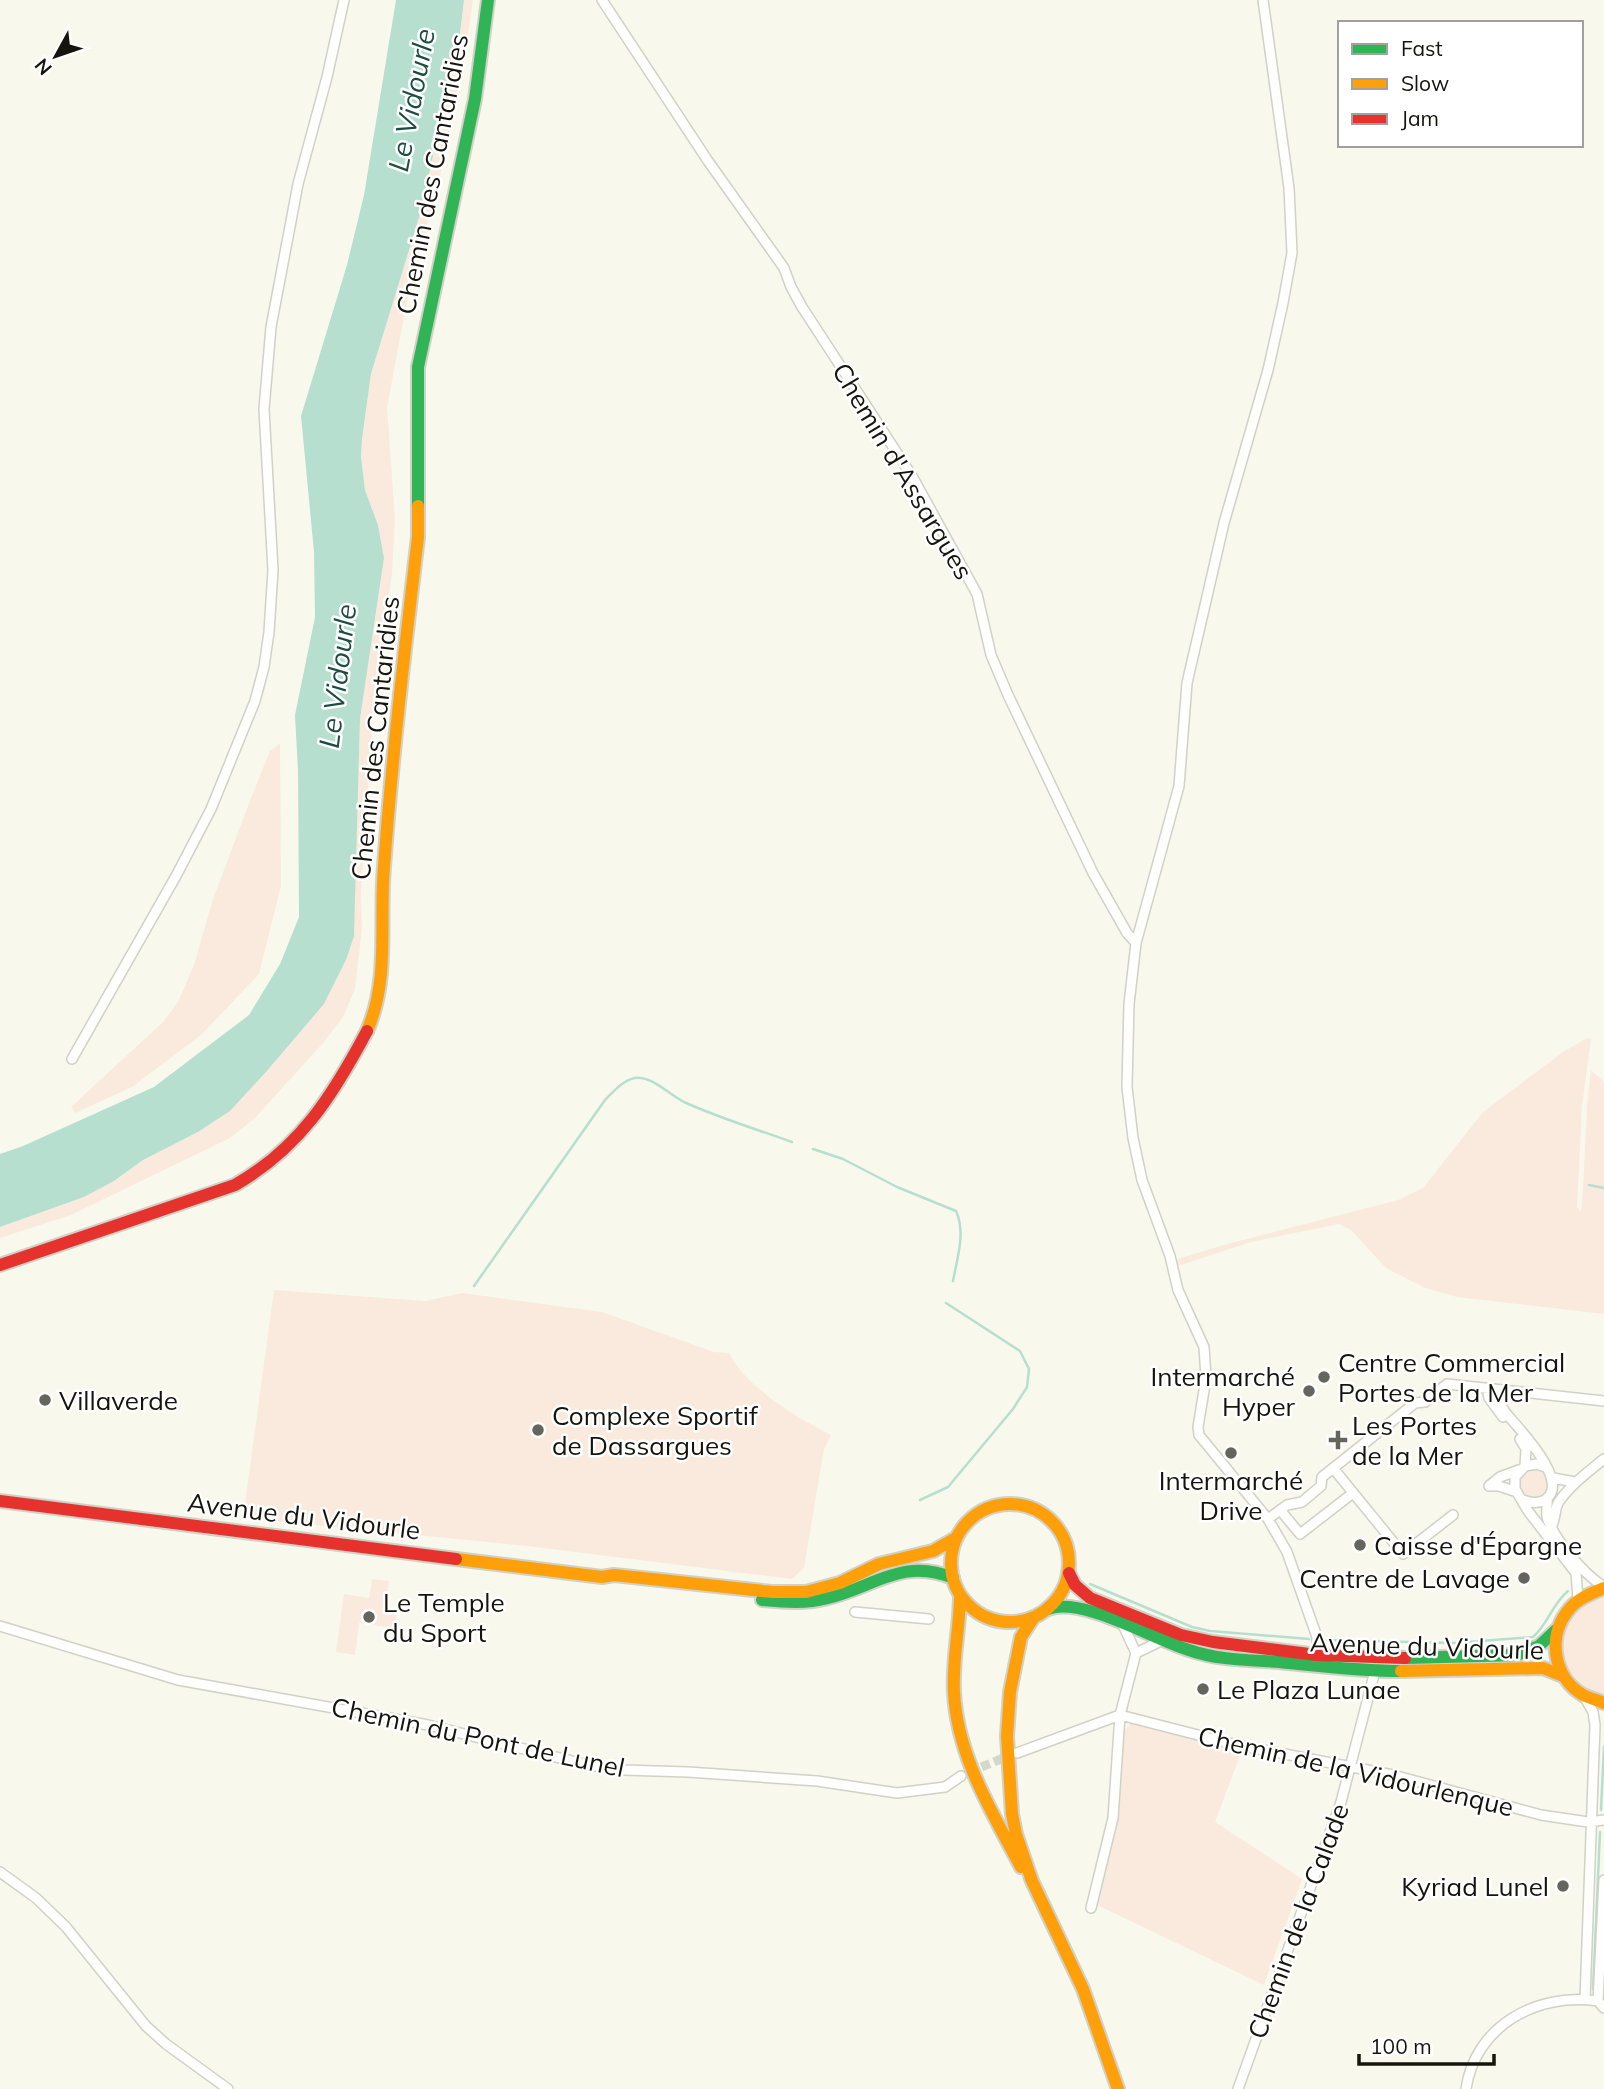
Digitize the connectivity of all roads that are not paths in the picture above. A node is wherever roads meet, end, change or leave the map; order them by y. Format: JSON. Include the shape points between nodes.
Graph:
{"nodes":[{"id":1,"x":344,"y":0,"type":"edge"},
{"id":2,"x":488,"y":0,"type":"edge"},
{"id":3,"x":602,"y":0,"type":"edge"},
{"id":4,"x":1263,"y":0,"type":"edge"},
{"id":5,"x":1136,"y":943,"type":"junction"},
{"id":6,"x":72,"y":1059,"type":"dead end"},
{"id":7,"x":0,"y":1265,"type":"edge"},
{"id":8,"x":1487,"y":1388,"type":"junction"},
{"id":9,"x":1502,"y":1390,"type":"junction"},
{"id":10,"x":1604,"y":1401,"type":"edge"},
{"id":11,"x":1604,"y":1459,"type":"edge"},
{"id":12,"x":1545,"y":1467,"type":"junction"},
{"id":13,"x":1333,"y":1468,"type":"junction"},
{"id":14,"x":1522,"y":1468,"type":"junction"},
{"id":15,"x":1553,"y":1478,"type":"junction"},
{"id":16,"x":1575,"y":1482,"type":"junction"},
{"id":17,"x":1353,"y":1493,"type":"junction"},
{"id":18,"x":1565,"y":1495,"type":"junction"},
{"id":19,"x":1520,"y":1496,"type":"junction"},
{"id":20,"x":1549,"y":1496,"type":"junction"},
{"id":21,"x":0,"y":1501,"type":"edge"},
{"id":22,"x":1281,"y":1511,"type":"junction"},
{"id":23,"x":1453,"y":1515,"type":"dead end"},
{"id":24,"x":1268,"y":1518,"type":"junction"},
{"id":25,"x":1552,"y":1525,"type":"junction"},
{"id":26,"x":956,"y":1538,"type":"junction"},
{"id":27,"x":1069,"y":1573,"type":"junction"},
{"id":28,"x":602,"y":1577,"type":"junction"},
{"id":29,"x":953,"y":1578,"type":"junction"},
{"id":30,"x":1604,"y":1588,"type":"edge"},
{"id":31,"x":960,"y":1595,"type":"junction"},
{"id":32,"x":1578,"y":1599,"type":"junction"},
{"id":33,"x":1048,"y":1609,"type":"junction"},
{"id":34,"x":855,"y":1612,"type":"dead end"},
{"id":35,"x":1034,"y":1617,"type":"junction"},
{"id":36,"x":929,"y":1619,"type":"dead end"},
{"id":37,"x":1123,"y":1625,"type":"junction"},
{"id":38,"x":0,"y":1626,"type":"edge"},
{"id":39,"x":1556,"y":1630,"type":"junction"},
{"id":40,"x":1161,"y":1641,"type":"junction"},
{"id":41,"x":1136,"y":1653,"type":"junction"},
{"id":42,"x":1317,"y":1655,"type":"junction"},
{"id":43,"x":1375,"y":1671,"type":"junction"},
{"id":44,"x":1563,"y":1676,"type":"junction"},
{"id":45,"x":1584,"y":1696,"type":"junction"},
{"id":46,"x":1604,"y":1703,"type":"edge"},
{"id":47,"x":1120,"y":1715,"type":"junction"},
{"id":48,"x":1017,"y":1753,"type":"tunnel mouth"},
{"id":49,"x":1351,"y":1767,"type":"junction"},
{"id":50,"x":961,"y":1776,"type":"tunnel mouth"},
{"id":51,"x":1604,"y":1820,"type":"edge"},
{"id":52,"x":1592,"y":1821,"type":"junction"},
{"id":53,"x":0,"y":1872,"type":"edge"},
{"id":54,"x":1604,"y":1880,"type":"edge"},
{"id":55,"x":1032,"y":1881,"type":"junction"},
{"id":56,"x":1091,"y":1908,"type":"dead end"},
{"id":57,"x":1585,"y":1999,"type":"junction"},
{"id":58,"x":1601,"y":2005,"type":"edge"},
{"id":59,"x":228,"y":2089,"type":"edge"},
{"id":60,"x":1118,"y":2089,"type":"edge"},
{"id":61,"x":1238,"y":2089,"type":"edge"},
{"id":62,"x":1466,"y":2089,"type":"edge"}],
"edges":[{"from":1,"to":6,"type":"street","via":[[298,184],[271,327],[264,409],[273,570],[264,667],[211,809]]},
{"from":2,"to":7,"type":"main road","name":"Chemin des Cantaridies","via":[[475,99],[418,367],[418,537],[393,746],[382,888],[383,963],[369,1028],[317,1116],[260,1171],[223,1189]]},
{"from":3,"to":5,"type":"street","name":"Chemin d'Assargues","via":[[784,268],[802,307],[912,476],[976,594],[991,655],[1088,862]]},
{"from":4,"to":5,"type":"street","via":[[1289,188],[1292,253],[1268,370],[1205,598],[1187,683],[1179,786]]},
{"from":5,"to":24,"type":"street","via":[[1129,1004],[1131,1125],[1142,1180],[1182,1303],[1204,1347],[1206,1378],[1199,1435]]},
{"from":8,"to":9,"type":"street"},
{"from":8,"to":13,"type":"street","via":[[1447,1384],[1425,1402],[1415,1403]]},
{"from":8,"to":14,"type":"street","via":[[1527,1449]]},
{"from":9,"to":10,"type":"street"},
{"from":9,"to":12,"type":"street","via":[[1502,1407]]},
{"from":11,"to":16,"type":"street"},
{"from":12,"to":14,"type":"street"},
{"from":12,"to":15,"type":"street"},
{"from":13,"to":17,"type":"street"},
{"from":13,"to":22,"type":"street","via":[[1322,1477],[1319,1488]]},
{"from":14,"to":19,"type":"street","via":[[1514,1481]]},
{"from":14,"to":19,"type":"street","via":[[1489,1486]]},
{"from":15,"to":16,"type":"street"},
{"from":15,"to":20,"type":"street"},
{"from":16,"to":18,"type":"street"},
{"from":17,"to":22,"type":"street","via":[[1300,1534]]},
{"from":17,"to":23,"type":"street","via":[[1402,1555]]},
{"from":18,"to":20,"type":"street"},
{"from":18,"to":25,"type":"street","via":[[1555,1509]]},
{"from":19,"to":20,"type":"street","via":[[1534,1503]]},
{"from":19,"to":32,"type":"street","via":[[1576,1573]]},
{"from":20,"to":25,"type":"street","via":[[1547,1518]]},
{"from":21,"to":28,"type":"main road","name":"Avenue du Vidourle"},
{"from":22,"to":24,"type":"street"},
{"from":24,"to":42,"type":"street","via":[[1297,1577],[1317,1637]]},
{"from":25,"to":30,"type":"street","via":[[1587,1575]]},
{"from":26,"to":27,"type":"main road","via":[[983,1510],[1021,1505],[1045,1515],[1062,1535]]},
{"from":26,"to":28,"type":"main road","name":"Avenue du Vidourle","via":[[933,1551],[879,1564],[840,1583],[806,1592]]},
{"from":26,"to":29,"type":"main road","via":[[951,1554]]},
{"from":27,"to":33,"type":"main road"},
{"from":27,"to":42,"type":"main road","name":"Avenue du Vidourle","via":[[1090,1598],[1181,1635]]},
{"from":28,"to":29,"type":"main road","name":"Avenue du Vidourle","via":[[787,1603],[837,1596],[889,1574],[916,1569],[929,1568]]},
{"from":29,"to":31,"type":"main road"},
{"from":30,"to":32,"type":"main road"},
{"from":31,"to":35,"type":"main road","via":[[974,1610],[993,1619],[1013,1622]]},
{"from":31,"to":55,"type":"main road","via":[[954,1676],[960,1732],[976,1780],[1024,1874]]},
{"from":32,"to":39,"type":"main road","name":"Avenue du Vidourle"},
{"from":33,"to":35,"type":"main road"},
{"from":33,"to":37,"type":"main road","name":"Avenue du Vidourle","via":[[1072,1606]]},
{"from":34,"to":36,"type":"street"},
{"from":35,"to":55,"type":"main road","via":[[1018,1648],[1007,1737],[1016,1834]]},
{"from":37,"to":40,"type":"main road","name":"Avenue du Vidourle"},
{"from":37,"to":41,"type":"street"},
{"from":38,"to":50,"type":"street","name":"Chemin du Pont de Lunel","via":[[178,1680],[415,1722],[588,1765],[817,1782],[897,1793],[945,1787]]},
{"from":39,"to":42,"type":"main road","name":"Avenue du Vidourle","via":[[1542,1646],[1517,1655]]},
{"from":39,"to":44,"type":"main road","via":[[1555,1649]]},
{"from":40,"to":41,"type":"street"},
{"from":40,"to":43,"type":"main road","name":"Avenue du Vidourle","via":[[1228,1658]]},
{"from":41,"to":47,"type":"street"},
{"from":43,"to":44,"type":"main road","name":"Avenue du Vidourle","via":[[1543,1668]]},
{"from":43,"to":49,"type":"street","name":"Chemin de la Calade"},
{"from":44,"to":45,"type":"main road"},
{"from":45,"to":46,"type":"main road"},
{"from":45,"to":52,"type":"street","via":[[1595,1725]]},
{"from":47,"to":48,"type":"street"},
{"from":47,"to":49,"type":"street","name":"Chemin de la Vidourlenque"},
{"from":47,"to":56,"type":"street","via":[[1113,1818]]},
{"from":49,"to":52,"type":"street","name":"Chemin de la Vidourlenque","via":[[1541,1815]]},
{"from":49,"to":61,"type":"street","name":"Chemin de la Calade"},
{"from":51,"to":52,"type":"street","name":"Chemin de la Vidourlenque"},
{"from":52,"to":57,"type":"street"},
{"from":53,"to":59,"type":"street","via":[[66,1927],[146,2026]]},
{"from":54,"to":58,"type":"street"},
{"from":55,"to":60,"type":"main road","via":[[1083,1989]]},
{"from":57,"to":58,"type":"street"},
{"from":57,"to":62,"type":"street","via":[[1535,2007],[1507,2021],[1478,2051]]}]}
